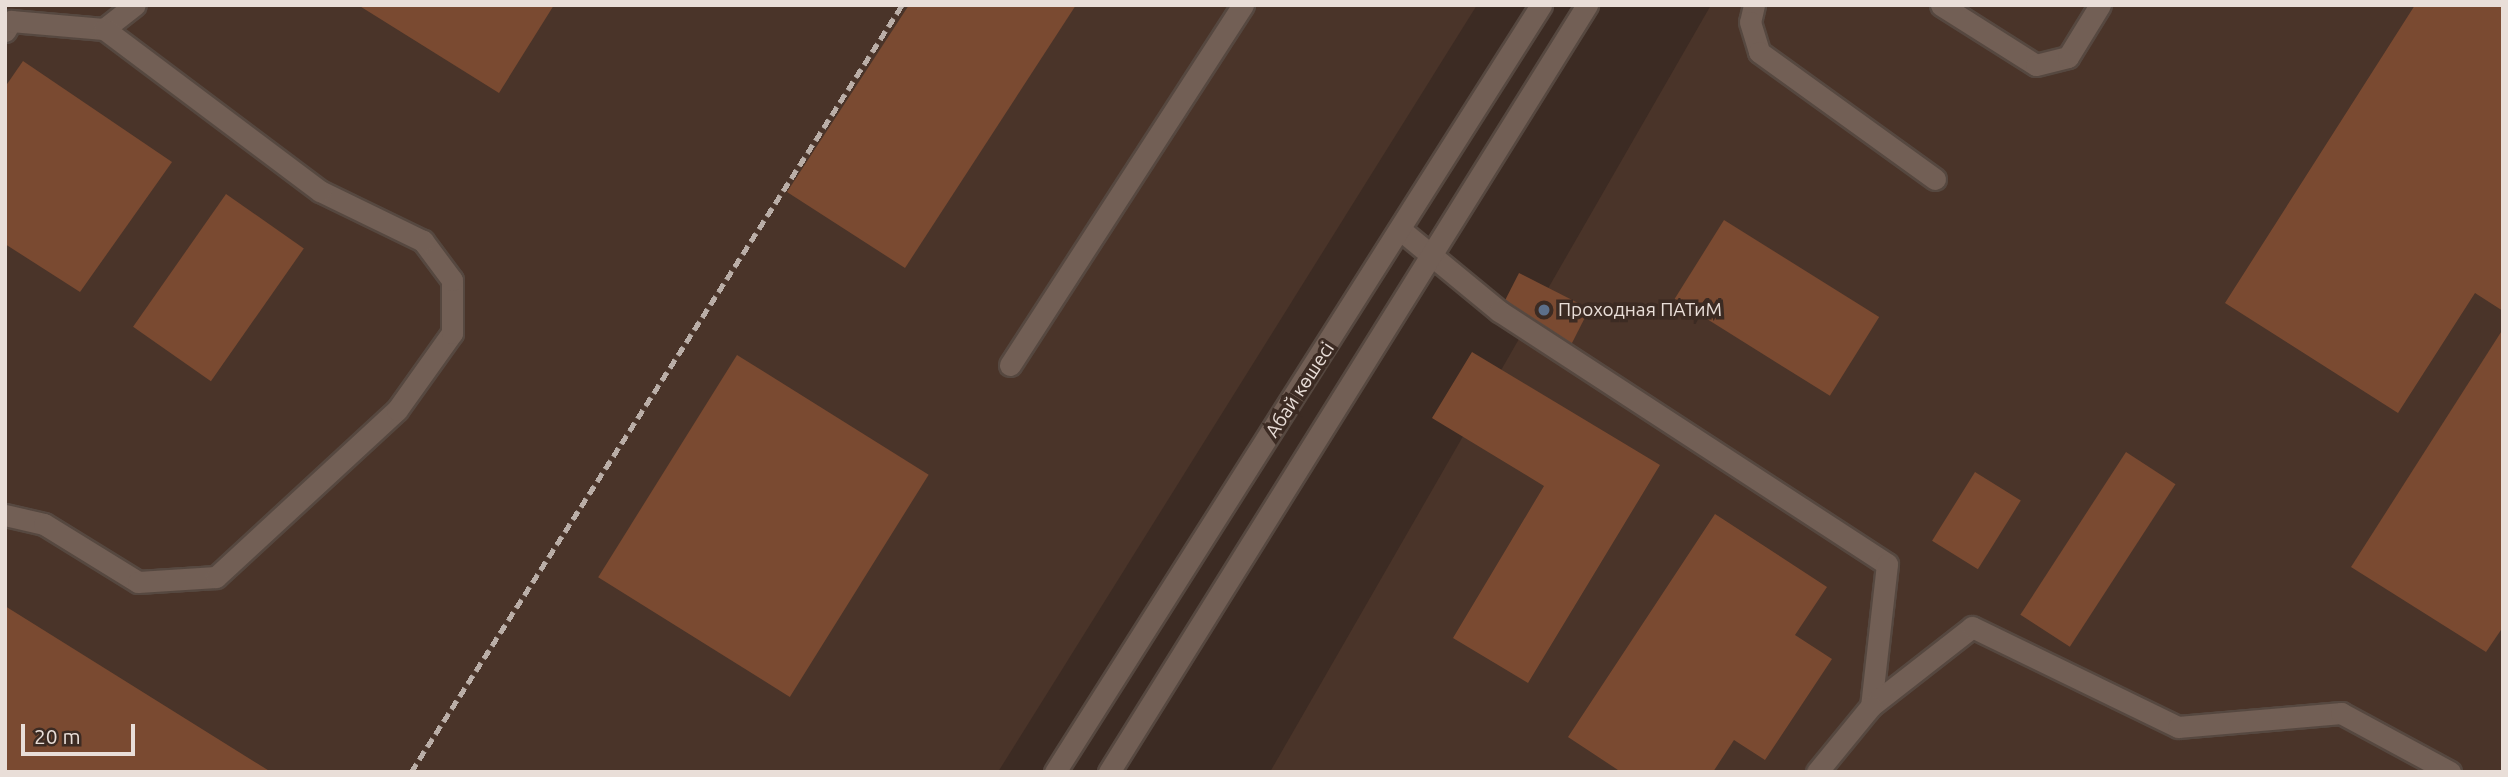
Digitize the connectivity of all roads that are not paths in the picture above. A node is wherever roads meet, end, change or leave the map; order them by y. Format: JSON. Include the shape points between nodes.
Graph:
{"nodes":[{"id":1,"x":135,"y":5,"type":"edge"},
{"id":2,"x":1243,"y":5,"type":"edge"},
{"id":3,"x":1541,"y":5,"type":"edge"},
{"id":4,"x":1587,"y":5,"type":"edge"},
{"id":5,"x":1754,"y":5,"type":"edge"},
{"id":6,"x":1941,"y":5,"type":"edge"},
{"id":7,"x":2100,"y":5,"type":"edge"},
{"id":8,"x":104,"y":29,"type":"junction"},
{"id":9,"x":5,"y":31,"type":"edge"},
{"id":10,"x":1936,"y":179,"type":"dead end"},
{"id":11,"x":1402,"y":231,"type":"junction"},
{"id":12,"x":1433,"y":250,"type":"junction"},
{"id":13,"x":1010,"y":365,"type":"dead end"},
{"id":14,"x":5,"y":514,"type":"edge"},
{"id":15,"x":1871,"y":706,"type":"junction"},
{"id":16,"x":1055,"y":772,"type":"edge"},
{"id":17,"x":1109,"y":772,"type":"edge"},
{"id":18,"x":1817,"y":772,"type":"edge"},
{"id":19,"x":2450,"y":772,"type":"edge"}],
"edges":[{"from":1,"to":8,"type":"street"},
{"from":2,"to":13,"type":"street"},
{"from":3,"to":11,"type":"street","name":"Абай көшесі"},
{"from":4,"to":12,"type":"street","name":"Абай көшесі"},
{"from":5,"to":10,"type":"street","via":[[1750,22],[1759,52]]},
{"from":6,"to":7,"type":"street","via":[[2036,65],[2068,57]]},
{"from":8,"to":9,"type":"street","via":[[11,21]]},
{"from":8,"to":14,"type":"street","via":[[320,191],[423,242],[452,280],[452,333],[397,410],[216,577],[138,582],[44,524]]},
{"from":11,"to":12,"type":"street"},
{"from":11,"to":16,"type":"street","name":"Абай көшесі"},
{"from":12,"to":15,"type":"street","via":[[1499,312],[1887,564]]},
{"from":12,"to":17,"type":"street","name":"Абай көшесі"},
{"from":15,"to":18,"type":"street"},
{"from":15,"to":19,"type":"street","via":[[1972,627],[2178,727],[2340,713]]}]}
